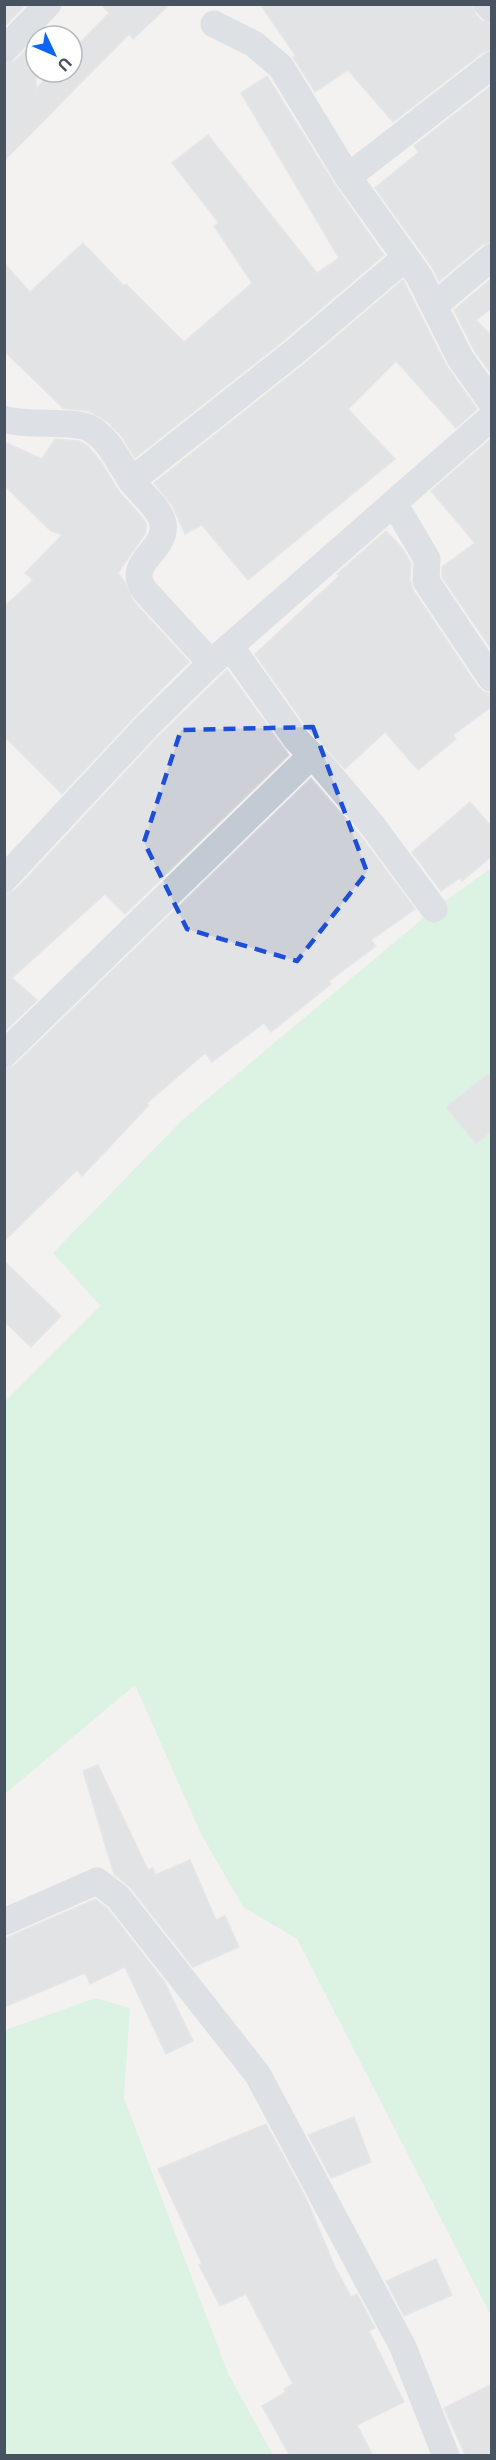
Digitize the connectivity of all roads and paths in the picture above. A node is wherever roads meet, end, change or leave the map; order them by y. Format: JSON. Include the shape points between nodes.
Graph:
{"nodes":[{"id":1,"x":48,"y":4,"type":"edge"},
{"id":2,"x":487,"y":4,"type":"edge"},
{"id":3,"x":492,"y":9,"type":"edge"},
{"id":4,"x":214,"y":24,"type":"dead end"},
{"id":5,"x":4,"y":50,"type":"edge"},
{"id":6,"x":492,"y":65,"type":"edge"},
{"id":7,"x":348,"y":177,"type":"junction"},
{"id":8,"x":492,"y":256,"type":"edge"},
{"id":9,"x":405,"y":258,"type":"junction"},
{"id":10,"x":434,"y":306,"type":"junction"},
{"id":11,"x":492,"y":403,"type":"edge"},
{"id":12,"x":492,"y":417,"type":"edge"},
{"id":13,"x":4,"y":419,"type":"edge"},
{"id":14,"x":131,"y":481,"type":"junction"},
{"id":15,"x":394,"y":503,"type":"junction"},
{"id":16,"x":220,"y":654,"type":"junction"},
{"id":17,"x":491,"y":678,"type":"edge"},
{"id":18,"x":312,"y":755,"type":"junction"},
{"id":19,"x":4,"y":879,"type":"edge"},
{"id":20,"x":434,"y":909,"type":"dead end"},
{"id":21,"x":4,"y":1054,"type":"edge"},
{"id":22,"x":4,"y":1922,"type":"edge"},
{"id":23,"x":446,"y":2456,"type":"edge"}],
"edges":[{"from":1,"to":5,"type":"street"},
{"from":2,"to":3,"type":"street"},
{"from":4,"to":7,"type":"street","via":[[254,44],[281,67]]},
{"from":6,"to":7,"type":"street"},
{"from":7,"to":9,"type":"street"},
{"from":8,"to":10,"type":"street"},
{"from":9,"to":10,"type":"street"},
{"from":9,"to":14,"type":"street"},
{"from":10,"to":11,"type":"street","via":[[460,358]]},
{"from":12,"to":15,"type":"street"},
{"from":13,"to":14,"type":"street","via":[[90,428],[116,453]]},
{"from":14,"to":16,"type":"street","via":[[163,522],[162,534],[138,571],[138,581]]},
{"from":15,"to":16,"type":"street"},
{"from":15,"to":17,"type":"street","via":[[427,559],[426,581]]},
{"from":16,"to":18,"type":"street"},
{"from":16,"to":19,"type":"street"},
{"from":18,"to":20,"type":"street","via":[[372,825]]},
{"from":18,"to":21,"type":"street"},
{"from":22,"to":23,"type":"street","via":[[97,1881],[118,1898],[258,2075],[403,2347]]}]}
